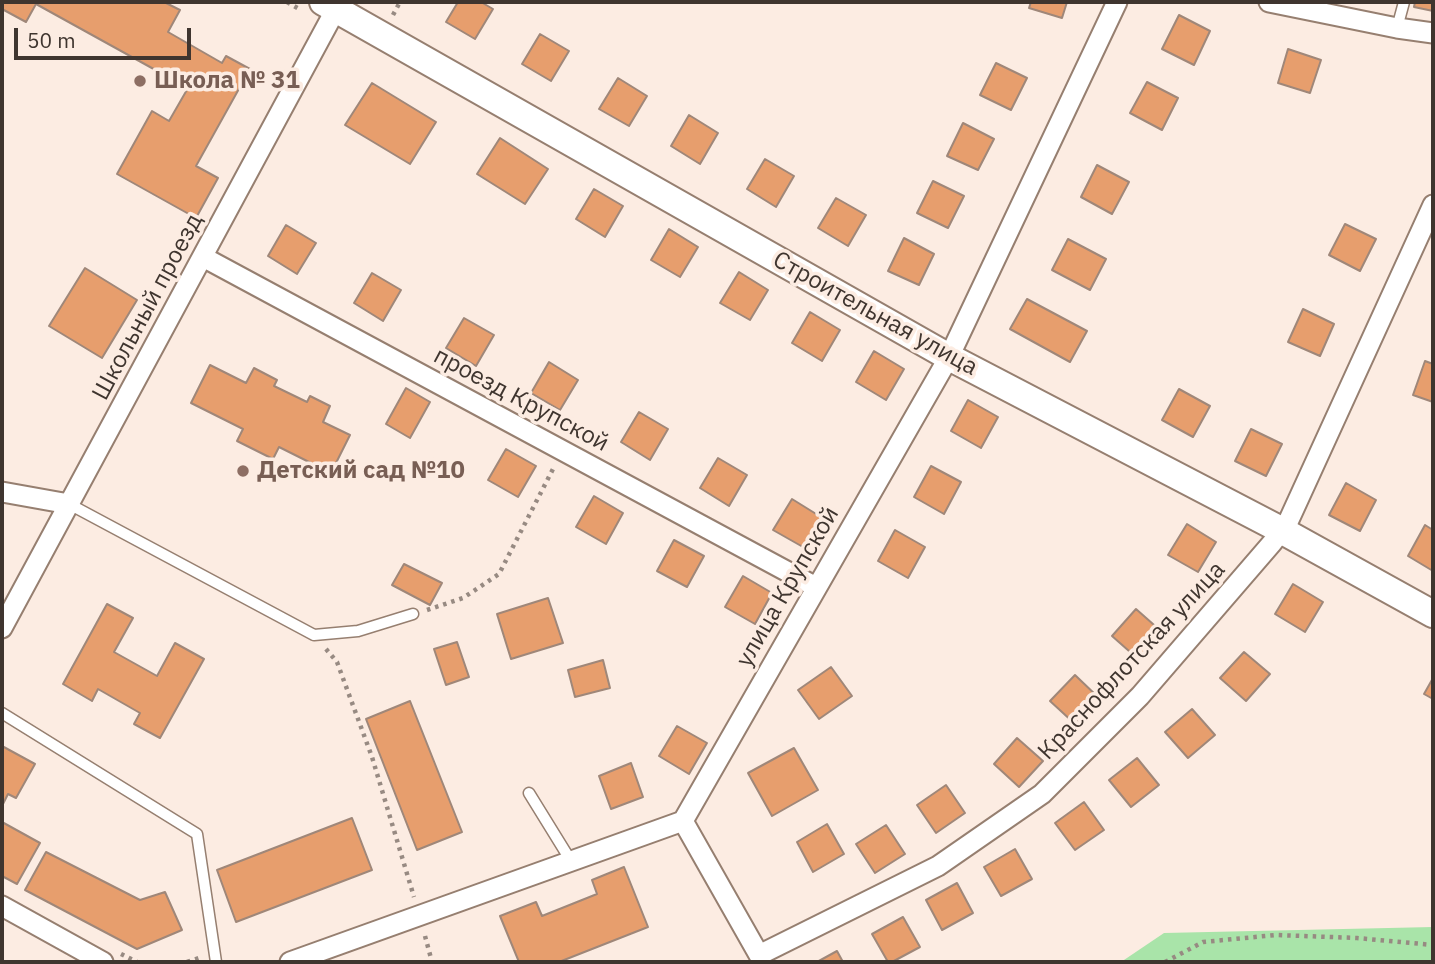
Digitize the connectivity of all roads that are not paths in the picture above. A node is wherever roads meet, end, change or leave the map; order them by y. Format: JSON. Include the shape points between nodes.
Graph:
{"nodes":[{"id":1,"x":1117,"y":2,"type":"edge"},
{"id":2,"x":1269,"y":2,"type":"edge"},
{"id":3,"x":1404,"y":2,"type":"edge"},
{"id":4,"x":330,"y":5,"type":"edge"},
{"id":5,"x":1397,"y":28,"type":"junction"},
{"id":6,"x":1433,"y":33,"type":"edge"},
{"id":7,"x":1433,"y":205,"type":"edge"},
{"id":8,"x":203,"y":257,"type":"junction"},
{"id":9,"x":949,"y":357,"type":"junction"},
{"id":10,"x":2,"y":492,"type":"edge"},
{"id":11,"x":69,"y":504,"type":"junction"},
{"id":12,"x":1281,"y":530,"type":"junction"},
{"id":13,"x":816,"y":587,"type":"junction"},
{"id":14,"x":413,"y":614,"type":"road end"},
{"id":15,"x":1433,"y":614,"type":"edge"},
{"id":16,"x":2,"y":628,"type":"edge"},
{"id":17,"x":2,"y":713,"type":"edge"},
{"id":18,"x":529,"y":793,"type":"dead end"},
{"id":19,"x":683,"y":821,"type":"junction"},
{"id":20,"x":572,"y":861,"type":"junction"},
{"id":21,"x":2,"y":906,"type":"edge"},
{"id":22,"x":759,"y":959,"type":"edge"},
{"id":23,"x":103,"y":962,"type":"edge"},
{"id":24,"x":216,"y":962,"type":"edge"},
{"id":25,"x":290,"y":962,"type":"edge"}],
"edges":[{"from":1,"to":9,"type":"street","name":"улица Крупской"},
{"from":2,"to":5,"type":"street"},
{"from":3,"to":5,"type":"lane"},
{"from":4,"to":8,"type":"street","name":"Школьный проезд"},
{"from":4,"to":9,"type":"street","name":"Строительная улица"},
{"from":5,"to":6,"type":"street"},
{"from":7,"to":12,"type":"street","name":"Краснофлотская улица"},
{"from":8,"to":11,"type":"street","name":"Школьный проезд"},
{"from":8,"to":13,"type":"street","name":"проезд Крупской"},
{"from":9,"to":12,"type":"street","name":"Строительная улица"},
{"from":9,"to":13,"type":"street","name":"улица Крупской"},
{"from":10,"to":11,"type":"street"},
{"from":11,"to":14,"type":"lane","via":[[314,635],[358,631]]},
{"from":11,"to":16,"type":"street","name":"Школьный проезд"},
{"from":12,"to":15,"type":"street","name":"Строительная улица"},
{"from":12,"to":22,"type":"street","name":"Краснофлотская улица","via":[[1140,696],[1042,794],[938,866]]},
{"from":13,"to":19,"type":"street","name":"улица Крупской"},
{"from":17,"to":24,"type":"lane","via":[[197,834]]},
{"from":18,"to":20,"type":"lane"},
{"from":19,"to":20,"type":"street"},
{"from":19,"to":22,"type":"street","name":"Краснофлотская улица"},
{"from":20,"to":25,"type":"street"},
{"from":21,"to":23,"type":"street"}]}
